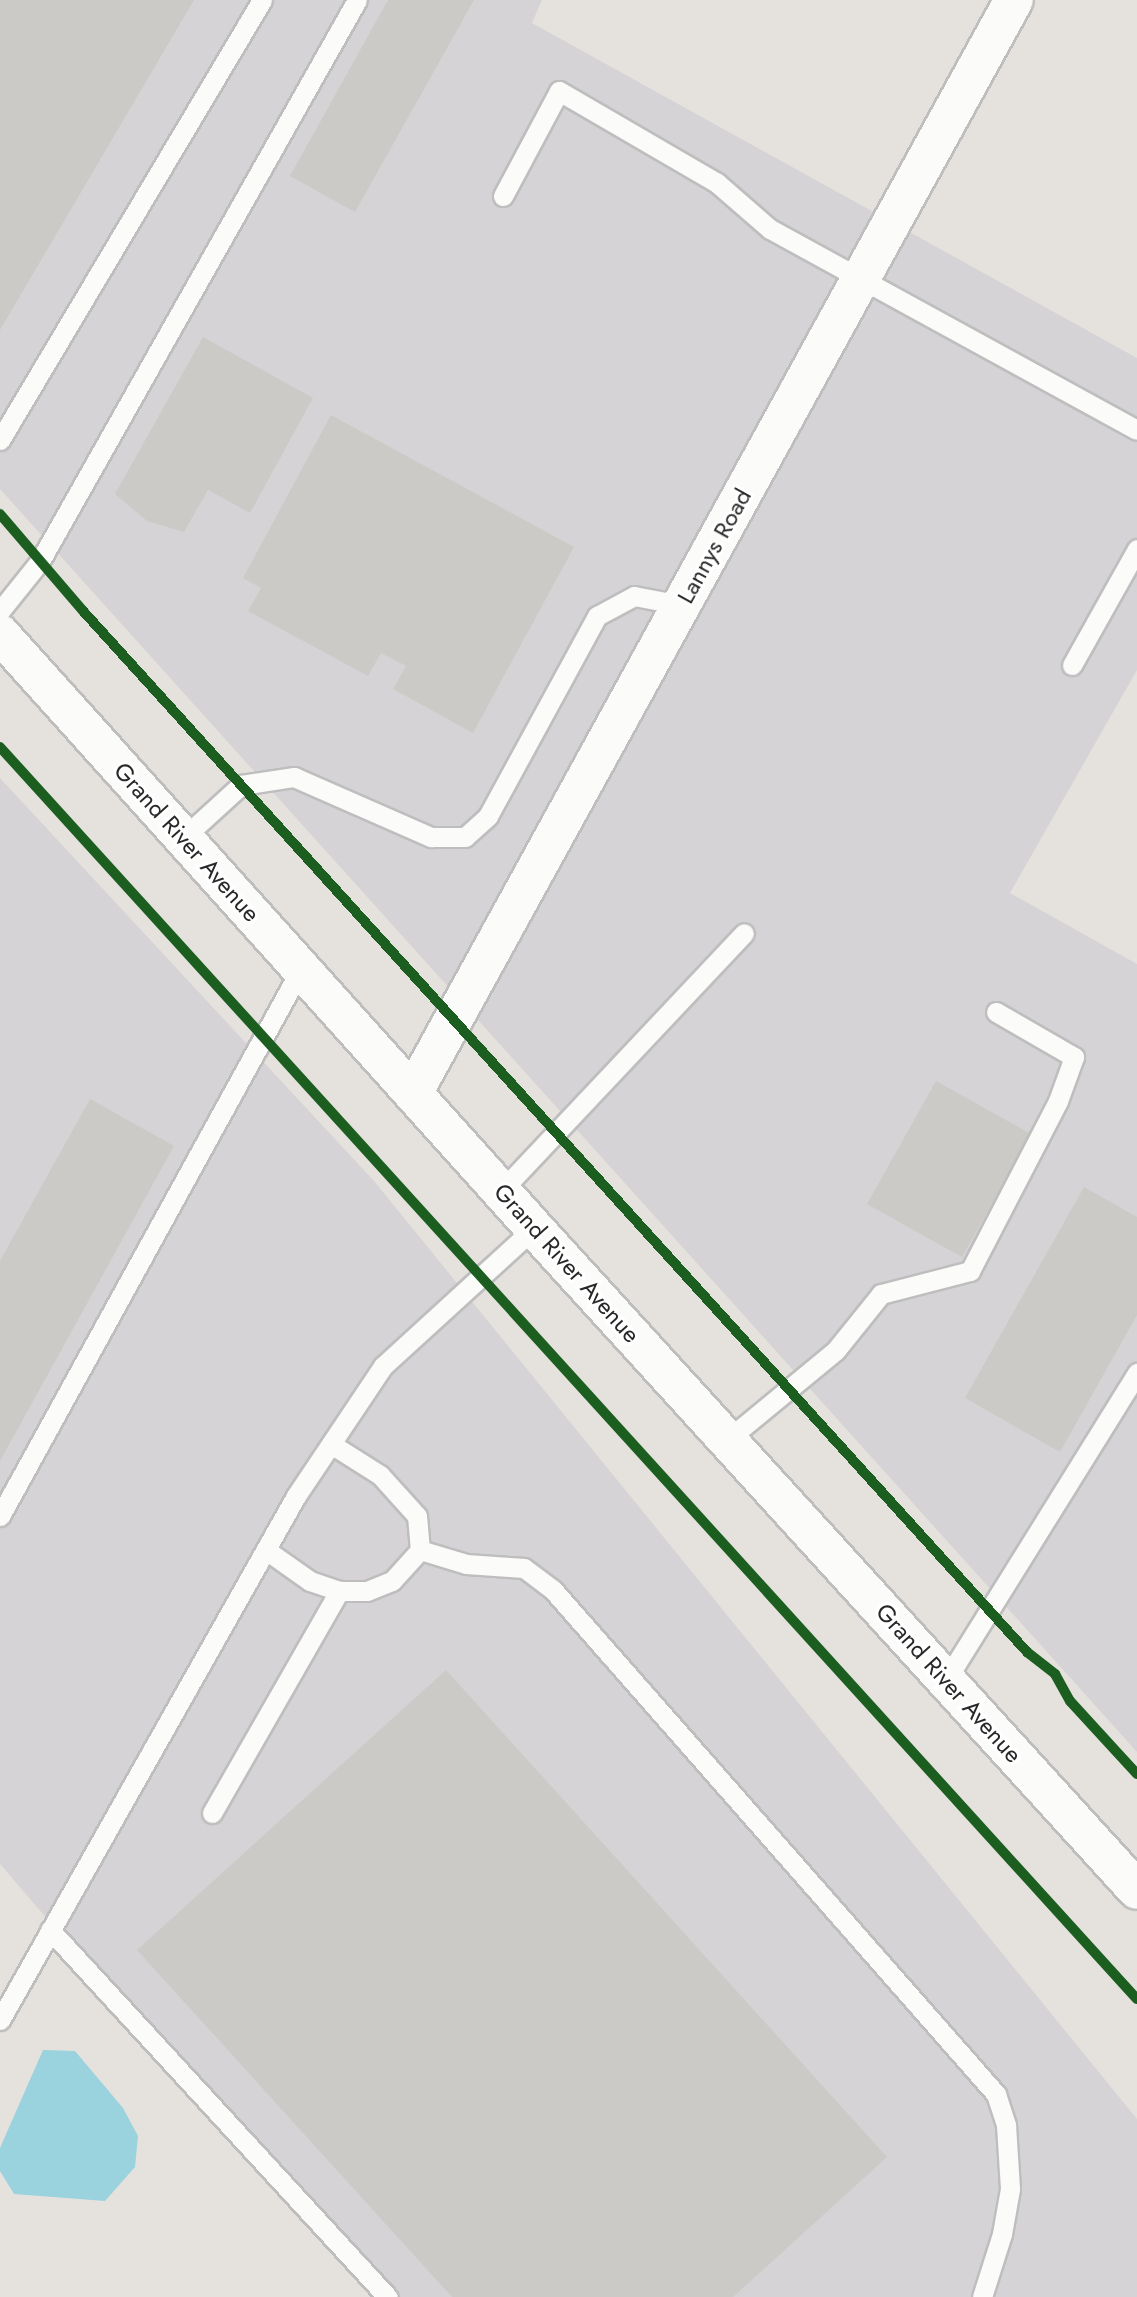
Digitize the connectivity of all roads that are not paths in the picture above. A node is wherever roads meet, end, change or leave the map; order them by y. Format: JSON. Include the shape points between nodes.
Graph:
{"nodes":[{"id":1,"x":262,"y":0,"type":"edge"},
{"id":2,"x":357,"y":0,"type":"edge"},
{"id":3,"x":1014,"y":0,"type":"edge"},
{"id":4,"x":503,"y":196,"type":"dead end"},
{"id":5,"x":861,"y":279,"type":"junction"},
{"id":6,"x":1137,"y":430,"type":"edge"},
{"id":7,"x":0,"y":440,"type":"edge"},
{"id":8,"x":1137,"y":549,"type":"edge"},
{"id":9,"x":681,"y":605,"type":"junction"},
{"id":10,"x":0,"y":611,"type":"edge"},
{"id":11,"x":0,"y":634,"type":"edge"},
{"id":12,"x":1072,"y":664,"type":"dead end"},
{"id":13,"x":183,"y":838,"type":"junction"},
{"id":14,"x":744,"y":933,"type":"dead end"},
{"id":15,"x":301,"y":969,"type":"junction"},
{"id":16,"x":996,"y":1012,"type":"dead end"},
{"id":17,"x":413,"y":1093,"type":"junction"},
{"id":18,"x":501,"y":1191,"type":"junction"},
{"id":19,"x":534,"y":1228,"type":"junction"},
{"id":20,"x":1137,"y":1373,"type":"edge"},
{"id":21,"x":727,"y":1440,"type":"junction"},
{"id":22,"x":331,"y":1444,"type":"junction"},
{"id":23,"x":0,"y":1516,"type":"edge"},
{"id":24,"x":266,"y":1550,"type":"junction"},
{"id":25,"x":420,"y":1550,"type":"junction"},
{"id":26,"x":339,"y":1591,"type":"junction"},
{"id":27,"x":946,"y":1680,"type":"junction"},
{"id":28,"x":212,"y":1813,"type":"dead end"},
{"id":29,"x":1137,"y":1890,"type":"edge"},
{"id":30,"x":51,"y":1930,"type":"junction"},
{"id":31,"x":0,"y":2020,"type":"edge"},
{"id":32,"x":388,"y":2297,"type":"edge"},
{"id":33,"x":982,"y":2297,"type":"edge"}],
"edges":[{"from":1,"to":7,"type":"lane"},
{"from":2,"to":10,"type":"lane","via":[[40,561]]},
{"from":3,"to":5,"type":"main road","name":"Lannys Road"},
{"from":4,"to":5,"type":"lane","via":[[559,91],[717,183],[770,229]]},
{"from":5,"to":6,"type":"lane"},
{"from":5,"to":9,"type":"main road","name":"Lannys Road"},
{"from":8,"to":12,"type":"lane"},
{"from":9,"to":13,"type":"lane","via":[[634,596],[597,616],[488,816],[465,837],[431,837],[294,777],[241,785]]},
{"from":9,"to":17,"type":"main road","name":"Lannys Road"},
{"from":11,"to":13,"type":"main road","name":"Grand River Avenue"},
{"from":13,"to":15,"type":"main road","name":"Grand River Avenue"},
{"from":14,"to":18,"type":"lane"},
{"from":15,"to":17,"type":"main road","name":"Grand River Avenue"},
{"from":15,"to":23,"type":"lane"},
{"from":16,"to":21,"type":"lane","via":[[1074,1058],[1058,1101],[970,1271],[881,1294],[835,1350]]},
{"from":17,"to":18,"type":"main road","name":"Grand River Avenue"},
{"from":18,"to":19,"type":"main road","name":"Grand River Avenue"},
{"from":19,"to":21,"type":"main road","name":"Grand River Avenue"},
{"from":19,"to":22,"type":"lane","via":[[383,1366]]},
{"from":20,"to":27,"type":"lane"},
{"from":21,"to":27,"type":"main road","name":"Grand River Avenue"},
{"from":22,"to":24,"type":"lane"},
{"from":22,"to":25,"type":"lane","via":[[380,1475],[417,1516]]},
{"from":24,"to":26,"type":"lane","via":[[310,1581]]},
{"from":24,"to":30,"type":"lane"},
{"from":25,"to":26,"type":"lane","via":[[392,1581],[367,1591]]},
{"from":25,"to":33,"type":"lane","via":[[466,1564],[524,1568],[553,1590],[996,2094],[1006,2125],[1010,2189],[1002,2234]]},
{"from":26,"to":28,"type":"lane"},
{"from":27,"to":29,"type":"main road","name":"Grand River Avenue"},
{"from":30,"to":31,"type":"lane"},
{"from":30,"to":32,"type":"lane"}]}
